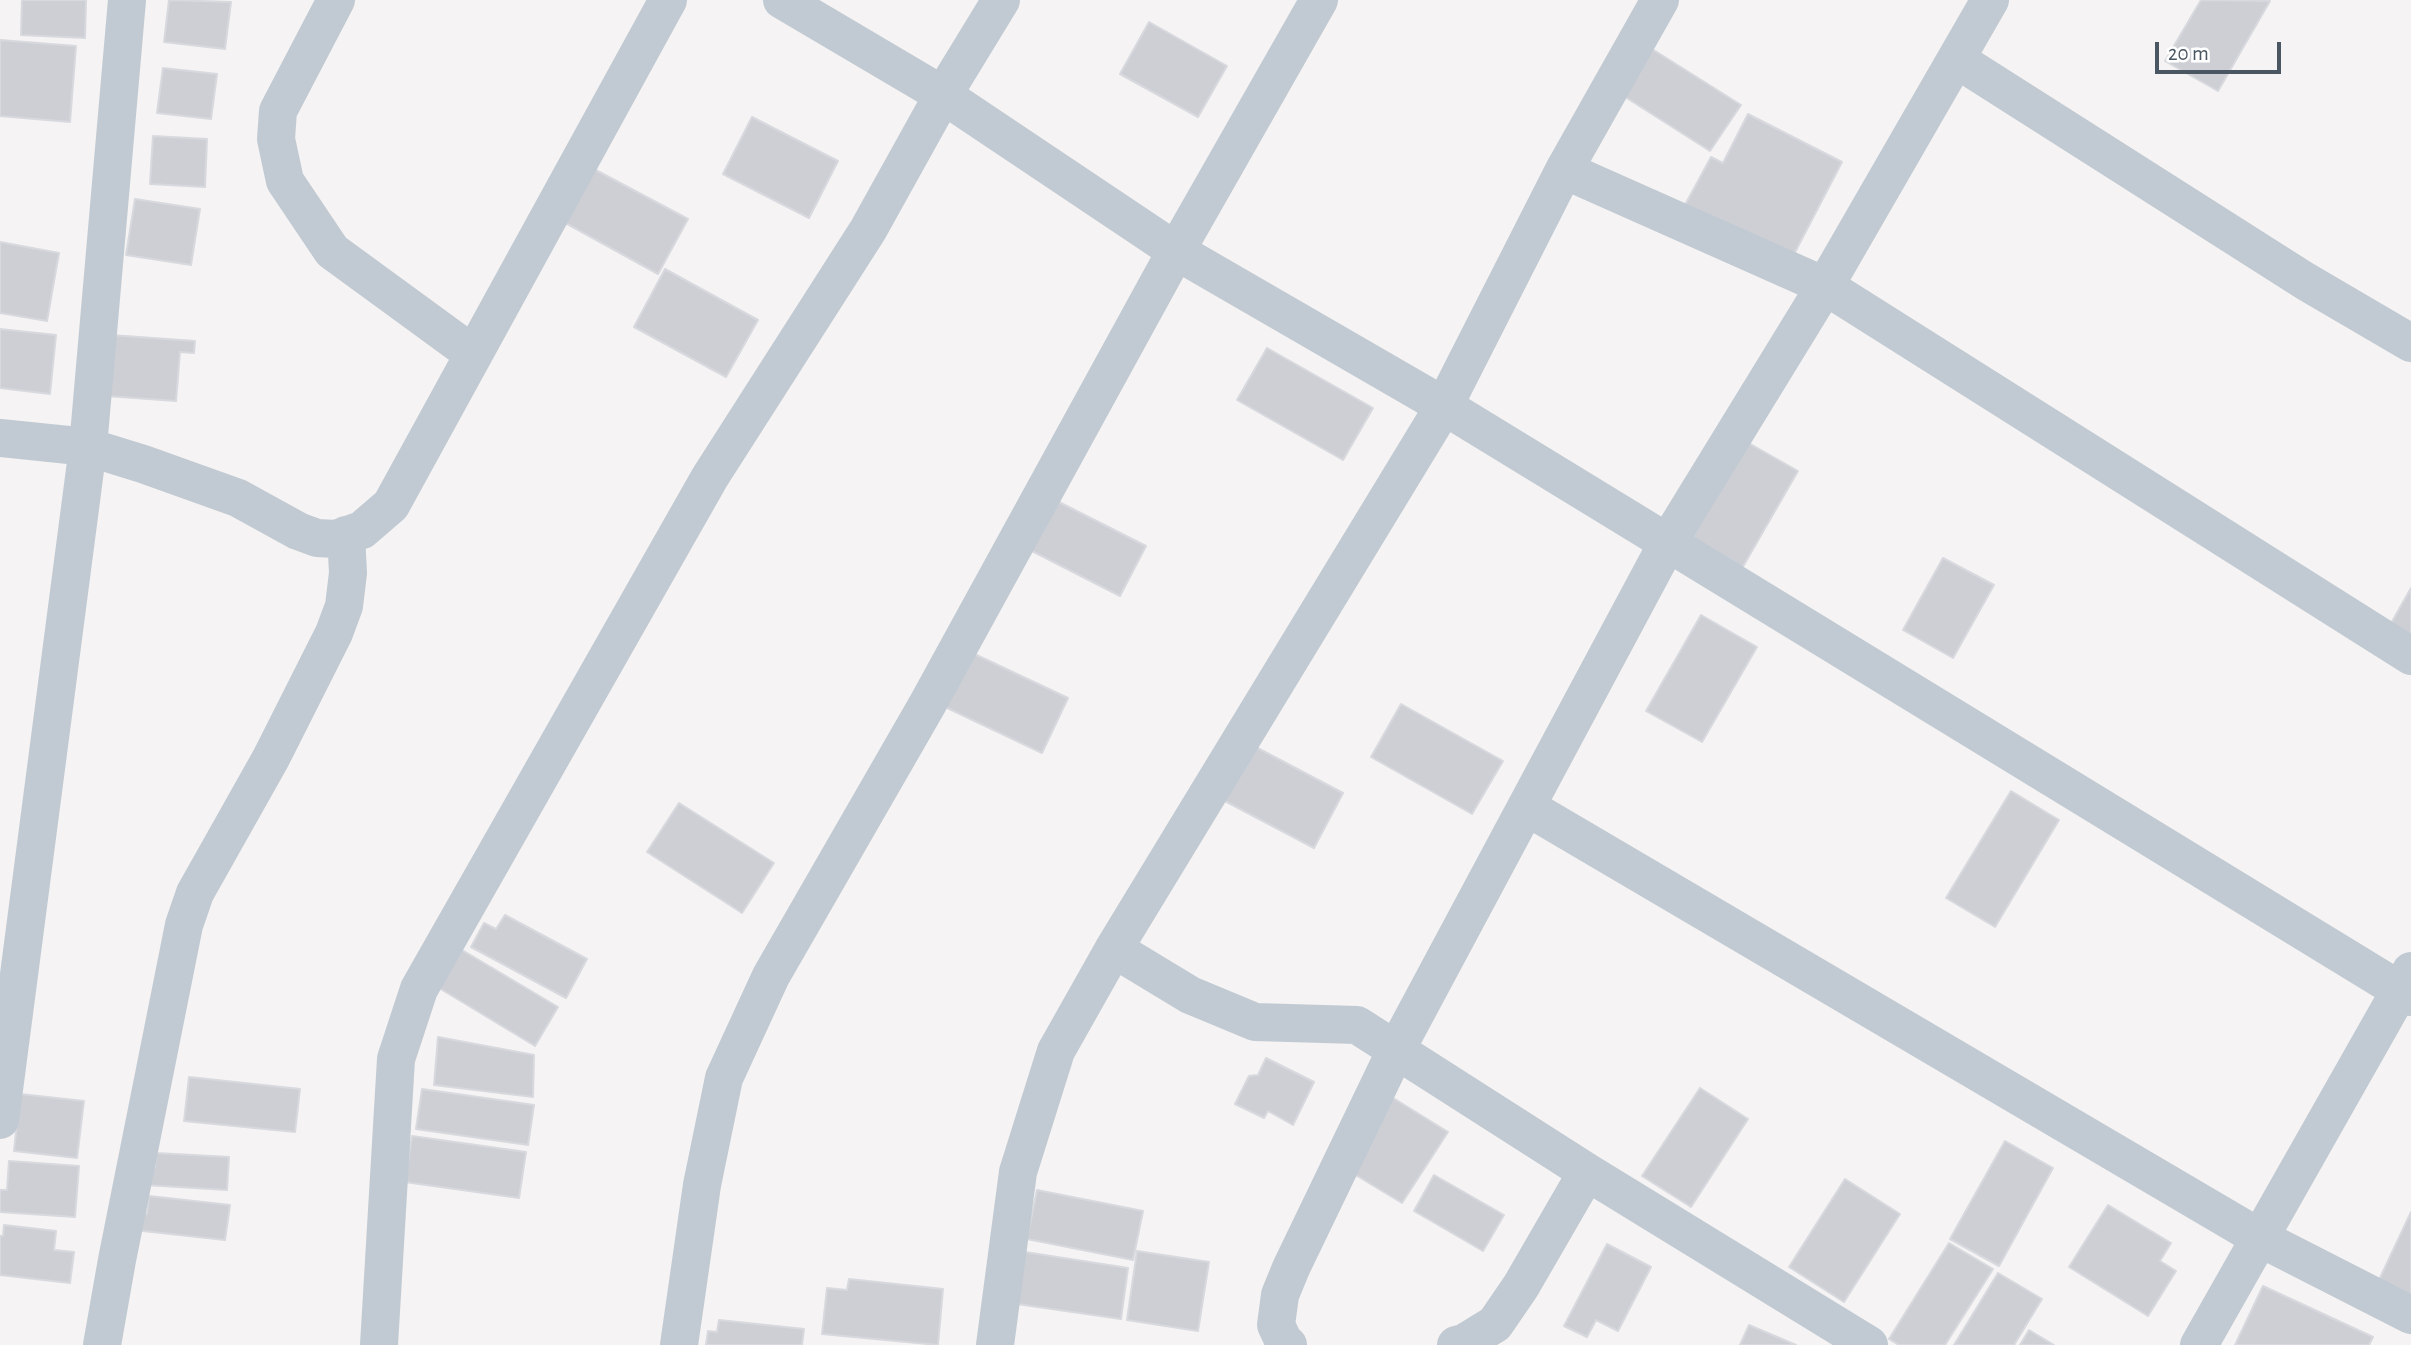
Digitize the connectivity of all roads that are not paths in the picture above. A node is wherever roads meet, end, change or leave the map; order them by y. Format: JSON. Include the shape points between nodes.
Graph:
{"nodes":[{"id":1,"x":127,"y":0,"type":"edge"},
{"id":2,"x":335,"y":0,"type":"edge"},
{"id":3,"x":668,"y":0,"type":"edge"},
{"id":4,"x":782,"y":0,"type":"edge"},
{"id":5,"x":1001,"y":0,"type":"edge"},
{"id":6,"x":1319,"y":0,"type":"edge"},
{"id":7,"x":1660,"y":0,"type":"edge"},
{"id":8,"x":1990,"y":0,"type":"edge"},
{"id":9,"x":1956,"y":60,"type":"junction"},
{"id":10,"x":943,"y":95,"type":"junction"},
{"id":11,"x":1564,"y":170,"type":"junction"},
{"id":12,"x":1176,"y":251,"type":"junction"},
{"id":13,"x":1825,"y":286,"type":"junction"},
{"id":14,"x":2411,"y":343,"type":"edge"},
{"id":15,"x":473,"y":354,"type":"junction"},
{"id":16,"x":1444,"y":406,"type":"junction"},
{"id":17,"x":0,"y":438,"type":"edge"},
{"id":18,"x":88,"y":447,"type":"junction"},
{"id":19,"x":345,"y":535,"type":"junction"},
{"id":20,"x":1668,"y":542,"type":"junction"},
{"id":21,"x":2411,"y":656,"type":"edge"},
{"id":22,"x":1527,"y":807,"type":"junction"},
{"id":23,"x":1114,"y":949,"type":"junction"},
{"id":24,"x":2407,"y":986,"type":"edge"},
{"id":25,"x":1396,"y":1050,"type":"junction"},
{"id":26,"x":0,"y":1120,"type":"edge"},
{"id":27,"x":1587,"y":1172,"type":"junction"},
{"id":28,"x":2260,"y":1238,"type":"junction"},
{"id":29,"x":2411,"y":1315,"type":"edge"},
{"id":30,"x":102,"y":1345,"type":"edge"},
{"id":31,"x":379,"y":1345,"type":"edge"},
{"id":32,"x":679,"y":1345,"type":"edge"},
{"id":33,"x":995,"y":1345,"type":"edge"},
{"id":34,"x":1288,"y":1345,"type":"edge"},
{"id":35,"x":1456,"y":1345,"type":"edge"},
{"id":36,"x":1869,"y":1345,"type":"edge"},
{"id":37,"x":2199,"y":1345,"type":"edge"}],
"edges":[{"from":1,"to":18,"type":"street"},
{"from":2,"to":15,"type":"street","via":[[278,111],[276,139],[285,181],[332,251]]},
{"from":3,"to":15,"type":"street"},
{"from":4,"to":10,"type":"street"},
{"from":5,"to":10,"type":"street"},
{"from":6,"to":12,"type":"street"},
{"from":7,"to":11,"type":"street"},
{"from":8,"to":9,"type":"street"},
{"from":9,"to":13,"type":"street"},
{"from":9,"to":14,"type":"street"},
{"from":10,"to":12,"type":"street"},
{"from":10,"to":31,"type":"street","via":[[868,230],[710,477],[419,989],[396,1059]]},
{"from":11,"to":13,"type":"street"},
{"from":11,"to":16,"type":"street"},
{"from":12,"to":16,"type":"street"},
{"from":12,"to":32,"type":"street","via":[[927,705],[771,976],[724,1078],[702,1185]]},
{"from":13,"to":20,"type":"street"},
{"from":13,"to":21,"type":"street"},
{"from":15,"to":19,"type":"street","via":[[391,505],[362,530]]},
{"from":16,"to":20,"type":"street"},
{"from":16,"to":23,"type":"street"},
{"from":17,"to":18,"type":"street"},
{"from":18,"to":19,"type":"street","via":[[239,498],[317,538]]},
{"from":18,"to":26,"type":"street"},
{"from":19,"to":30,"type":"street","via":[[348,573],[344,606],[334,633],[195,893],[184,925]]},
{"from":20,"to":22,"type":"street"},
{"from":20,"to":24,"type":"street"},
{"from":22,"to":25,"type":"street"},
{"from":22,"to":28,"type":"street"},
{"from":23,"to":25,"type":"street","via":[[1190,995],[1255,1022],[1357,1025]]},
{"from":23,"to":33,"type":"street","via":[[1056,1051],[1035,1114],[1018,1172]]},
{"from":24,"to":28,"type":"street"},
{"from":25,"to":27,"type":"street"},
{"from":25,"to":34,"type":"street","via":[[1280,1295],[1276,1325]]},
{"from":27,"to":35,"type":"street","via":[[1494,1324]]},
{"from":27,"to":36,"type":"street"},
{"from":28,"to":29,"type":"street"},
{"from":28,"to":37,"type":"street"}]}
